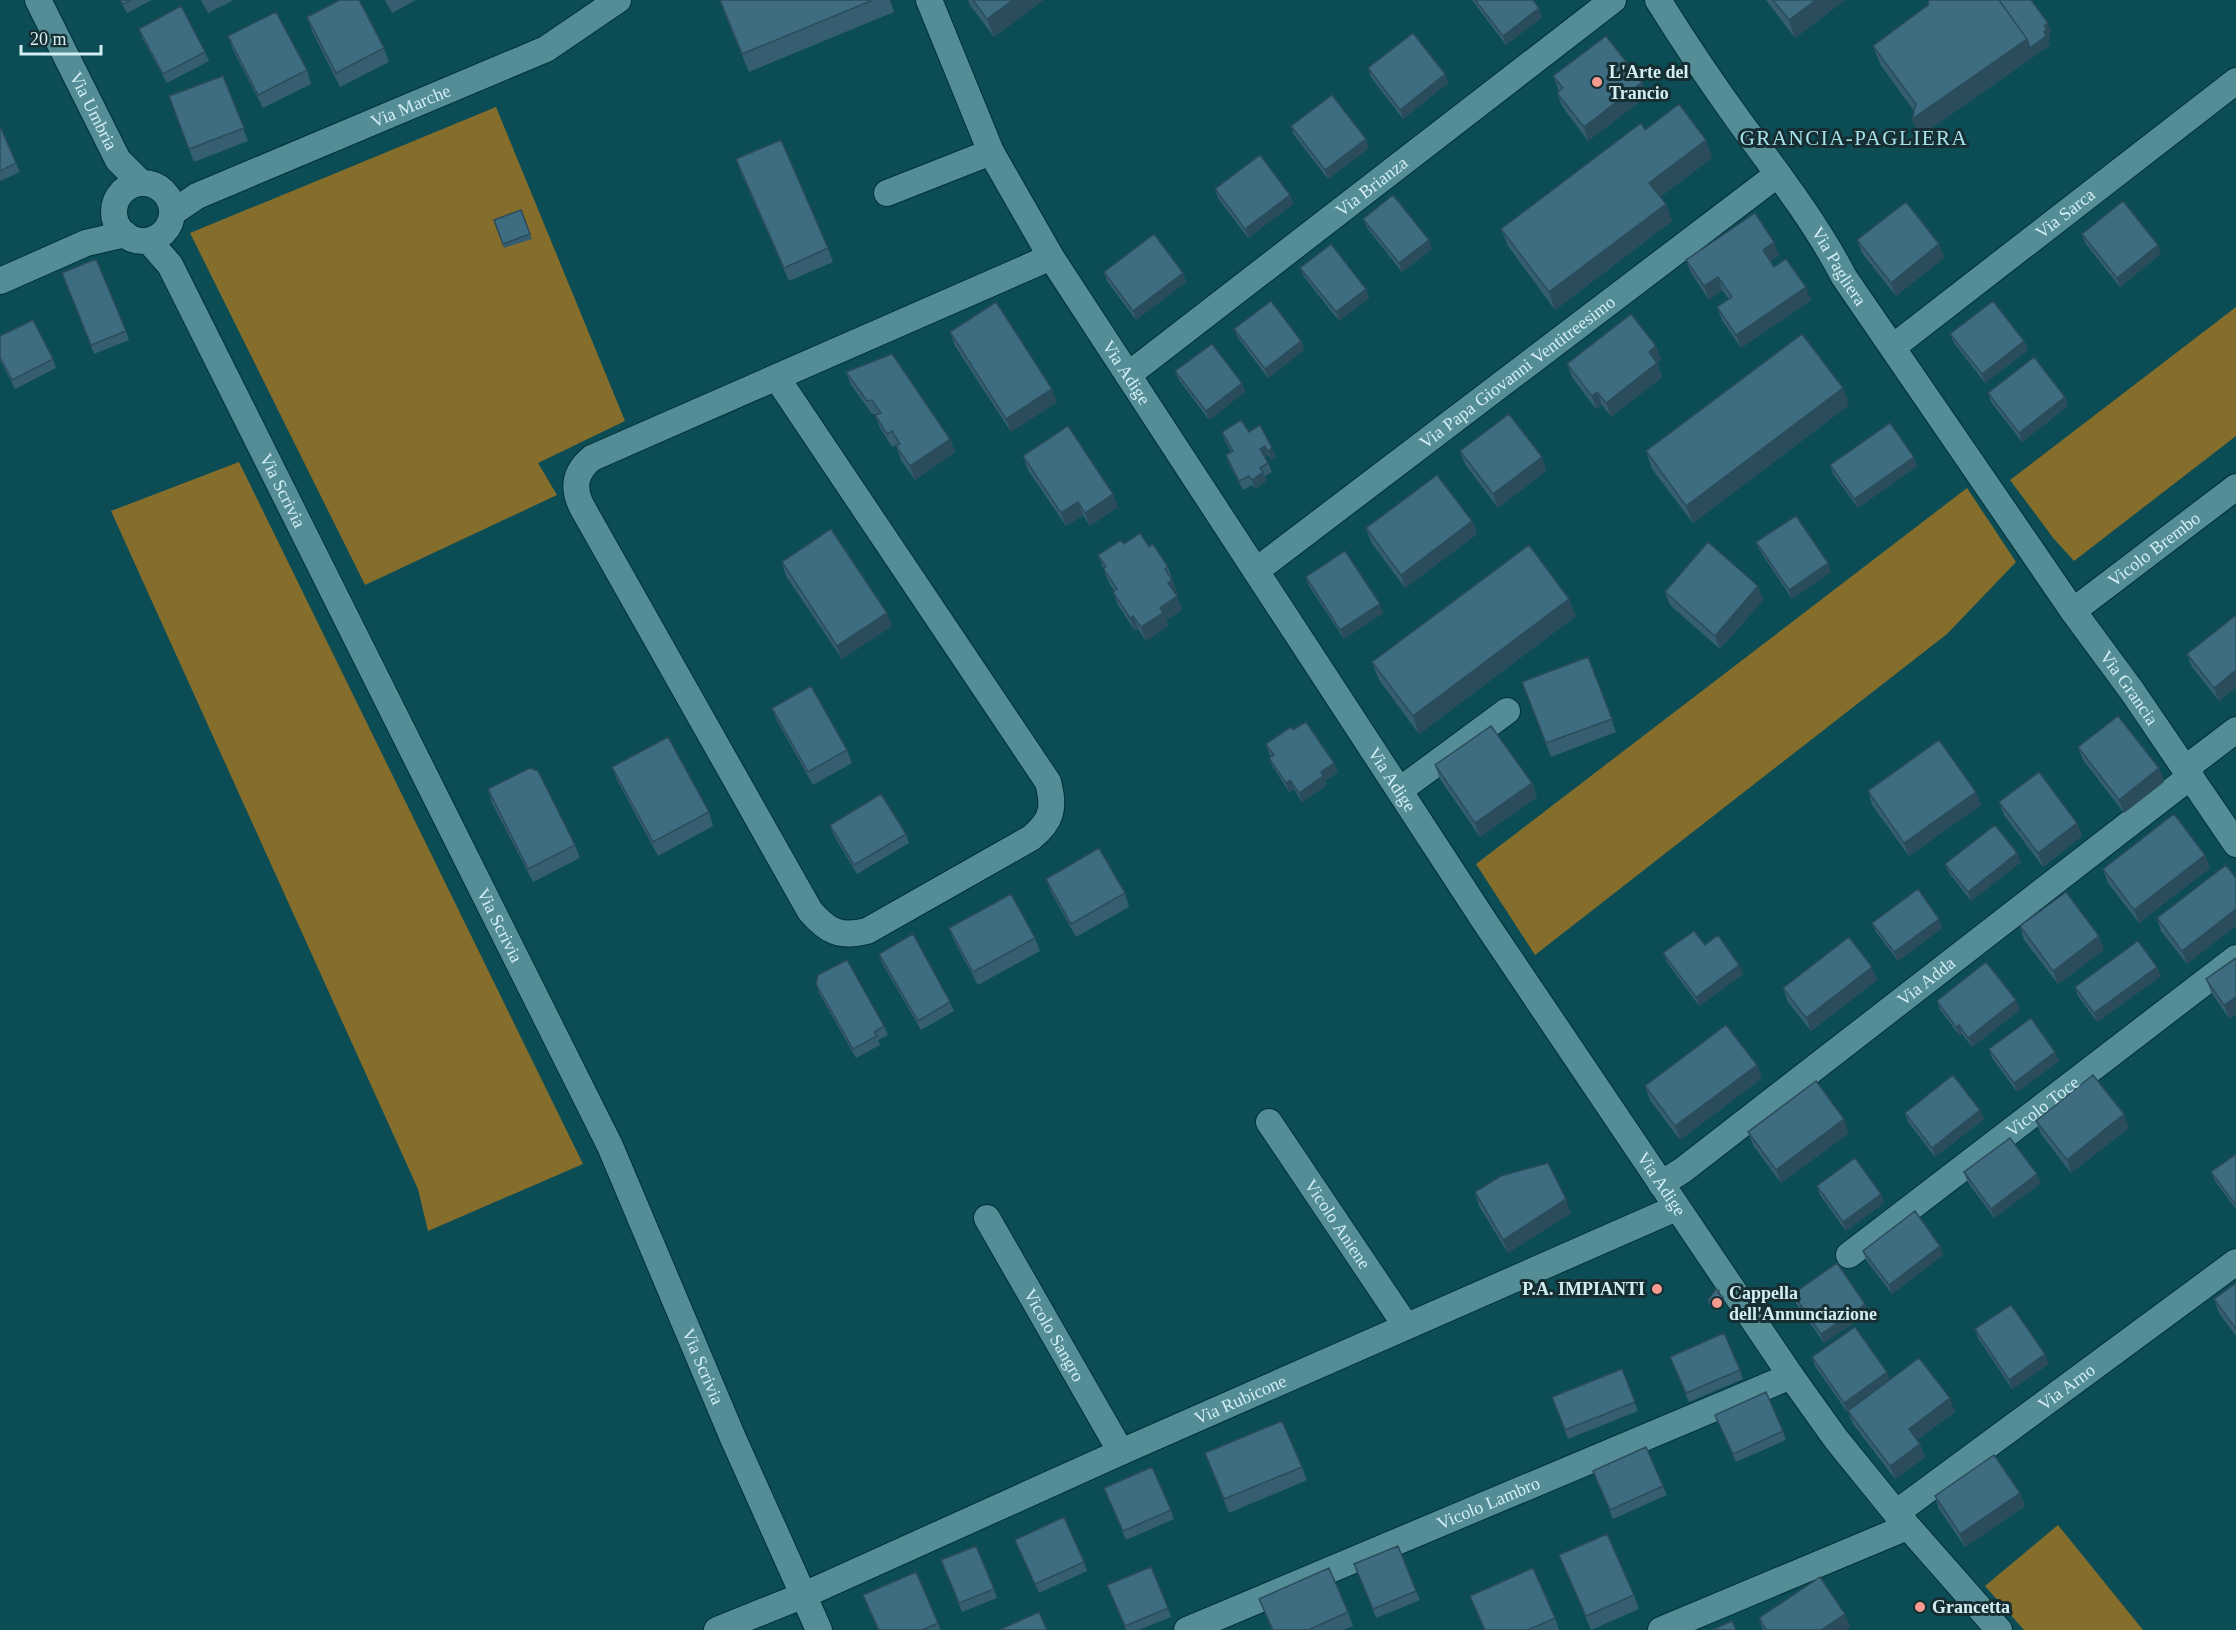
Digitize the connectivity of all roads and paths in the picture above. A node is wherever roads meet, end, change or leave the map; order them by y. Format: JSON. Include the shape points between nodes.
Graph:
{"nodes":[{"id":1,"x":38,"y":0,"type":"edge"},
{"id":2,"x":618,"y":0,"type":"edge"},
{"id":3,"x":929,"y":0,"type":"edge"},
{"id":4,"x":1613,"y":0,"type":"edge"},
{"id":5,"x":1658,"y":0,"type":"edge"},
{"id":6,"x":2236,"y":81,"type":"edge"},
{"id":7,"x":991,"y":152,"type":"junction"},
{"id":8,"x":1778,"y":174,"type":"junction"},
{"id":9,"x":131,"y":187,"type":"junction"},
{"id":10,"x":887,"y":194,"type":"dead end"},
{"id":11,"x":149,"y":223,"type":"junction"},
{"id":12,"x":1051,"y":257,"type":"junction"},
{"id":13,"x":0,"y":281,"type":"edge"},
{"id":14,"x":1893,"y":347,"type":"junction"},
{"id":15,"x":1128,"y":375,"type":"junction"},
{"id":16,"x":777,"y":378,"type":"junction"},
{"id":17,"x":2236,"y":487,"type":"edge"},
{"id":18,"x":2019,"y":533,"type":"joint"},
{"id":19,"x":1257,"y":570,"type":"junction"},
{"id":20,"x":2073,"y":611,"type":"junction"},
{"id":21,"x":1508,"y":711,"type":"dead end"},
{"id":22,"x":2236,"y":730,"type":"edge"},
{"id":23,"x":2189,"y":772,"type":"junction"},
{"id":24,"x":1400,"y":790,"type":"junction"},
{"id":25,"x":2236,"y":844,"type":"edge"},
{"id":26,"x":2236,"y":957,"type":"edge"},
{"id":27,"x":1269,"y":1122,"type":"dead end"},
{"id":28,"x":1661,"y":1184,"type":"junction"},
{"id":29,"x":1676,"y":1208,"type":"junction"},
{"id":30,"x":987,"y":1218,"type":"dead end"},
{"id":31,"x":1849,"y":1255,"type":"dead end"},
{"id":32,"x":2236,"y":1262,"type":"edge"},
{"id":33,"x":1406,"y":1326,"type":"junction"},
{"id":34,"x":1791,"y":1376,"type":"junction"},
{"id":35,"x":1121,"y":1452,"type":"junction"},
{"id":36,"x":1901,"y":1520,"type":"junction"},
{"id":37,"x":804,"y":1595,"type":"junction"},
{"id":38,"x":717,"y":1630,"type":"edge"},
{"id":39,"x":819,"y":1630,"type":"edge"},
{"id":40,"x":1186,"y":1630,"type":"edge"},
{"id":41,"x":1661,"y":1630,"type":"edge"},
{"id":42,"x":1999,"y":1630,"type":"edge"}],
"edges":[{"from":1,"to":9,"type":"street","name":"Via Umbria"},
{"from":2,"to":11,"type":"street","name":"Via Marche","via":[[546,49],[197,196]]},
{"from":3,"to":7,"type":"street","name":"Via Adige"},
{"from":4,"to":15,"type":"street","name":"Via Brianza"},
{"from":5,"to":8,"type":"street","name":"Via Pagliera"},
{"from":6,"to":14,"type":"street","name":"Via Sarca"},
{"from":7,"to":10,"type":"street"},
{"from":7,"to":12,"type":"street","name":"Via Adige"},
{"from":8,"to":14,"type":"street","name":"Via Pagliera"},
{"from":8,"to":19,"type":"street","name":"Via Papa Giovanni Ventitreesimo"},
{"from":9,"to":11,"type":"street","via":[[114,206]]},
{"from":9,"to":11,"type":"street","via":[[154,184],[165,192]]},
{"from":11,"to":13,"type":"street","name":"Via Marche","via":[[86,243]]},
{"from":11,"to":37,"type":"street","name":"Via Scrivia","via":[[610,1146]]},
{"from":12,"to":15,"type":"street","name":"Via Adige"},
{"from":12,"to":16,"type":"street"},
{"from":14,"to":18,"type":"street","name":"Via Pagliera"},
{"from":15,"to":19,"type":"street","name":"Via Adige"},
{"from":16,"to":16,"type":"street","via":[[592,458],[583,465],[575,485],[582,507],[810,911],[829,929],[852,935],[867,931],[1031,838],[1050,818],[1051,791]]},
{"from":17,"to":20,"type":"street","name":"Vicolo Brembo"},
{"from":18,"to":20,"type":"street","name":"Via Grancia"},
{"from":19,"to":24,"type":"street","name":"Via Adige"},
{"from":20,"to":23,"type":"street","name":"Via Grancia"},
{"from":21,"to":24,"type":"street"},
{"from":22,"to":23,"type":"street","name":"Via Adda"},
{"from":23,"to":25,"type":"street","name":"Via Grancia"},
{"from":23,"to":28,"type":"street","name":"Via Adda"},
{"from":24,"to":28,"type":"street","name":"Via Adige"},
{"from":26,"to":31,"type":"street","name":"Vicolo Toce"},
{"from":27,"to":33,"type":"street","name":"Vicolo Aniene"},
{"from":28,"to":29,"type":"street","name":"Via Adige"},
{"from":29,"to":33,"type":"street","name":"Via Rubicone"},
{"from":29,"to":34,"type":"street","name":"Via Adige"},
{"from":30,"to":35,"type":"street","name":"Vicolo Sangro"},
{"from":32,"to":36,"type":"street","name":"Via Arno"},
{"from":33,"to":35,"type":"street","name":"Via Rubicone"},
{"from":34,"to":36,"type":"street","name":"Via Adige"},
{"from":34,"to":40,"type":"street","name":"Vicolo Lambro"},
{"from":35,"to":37,"type":"street","name":"Via Rubicone"},
{"from":36,"to":41,"type":"street"},
{"from":36,"to":42,"type":"street","name":"Via Adige"},
{"from":37,"to":38,"type":"street","name":"Via Rubicone"},
{"from":37,"to":39,"type":"street","name":"Via Scrivia"}]}
